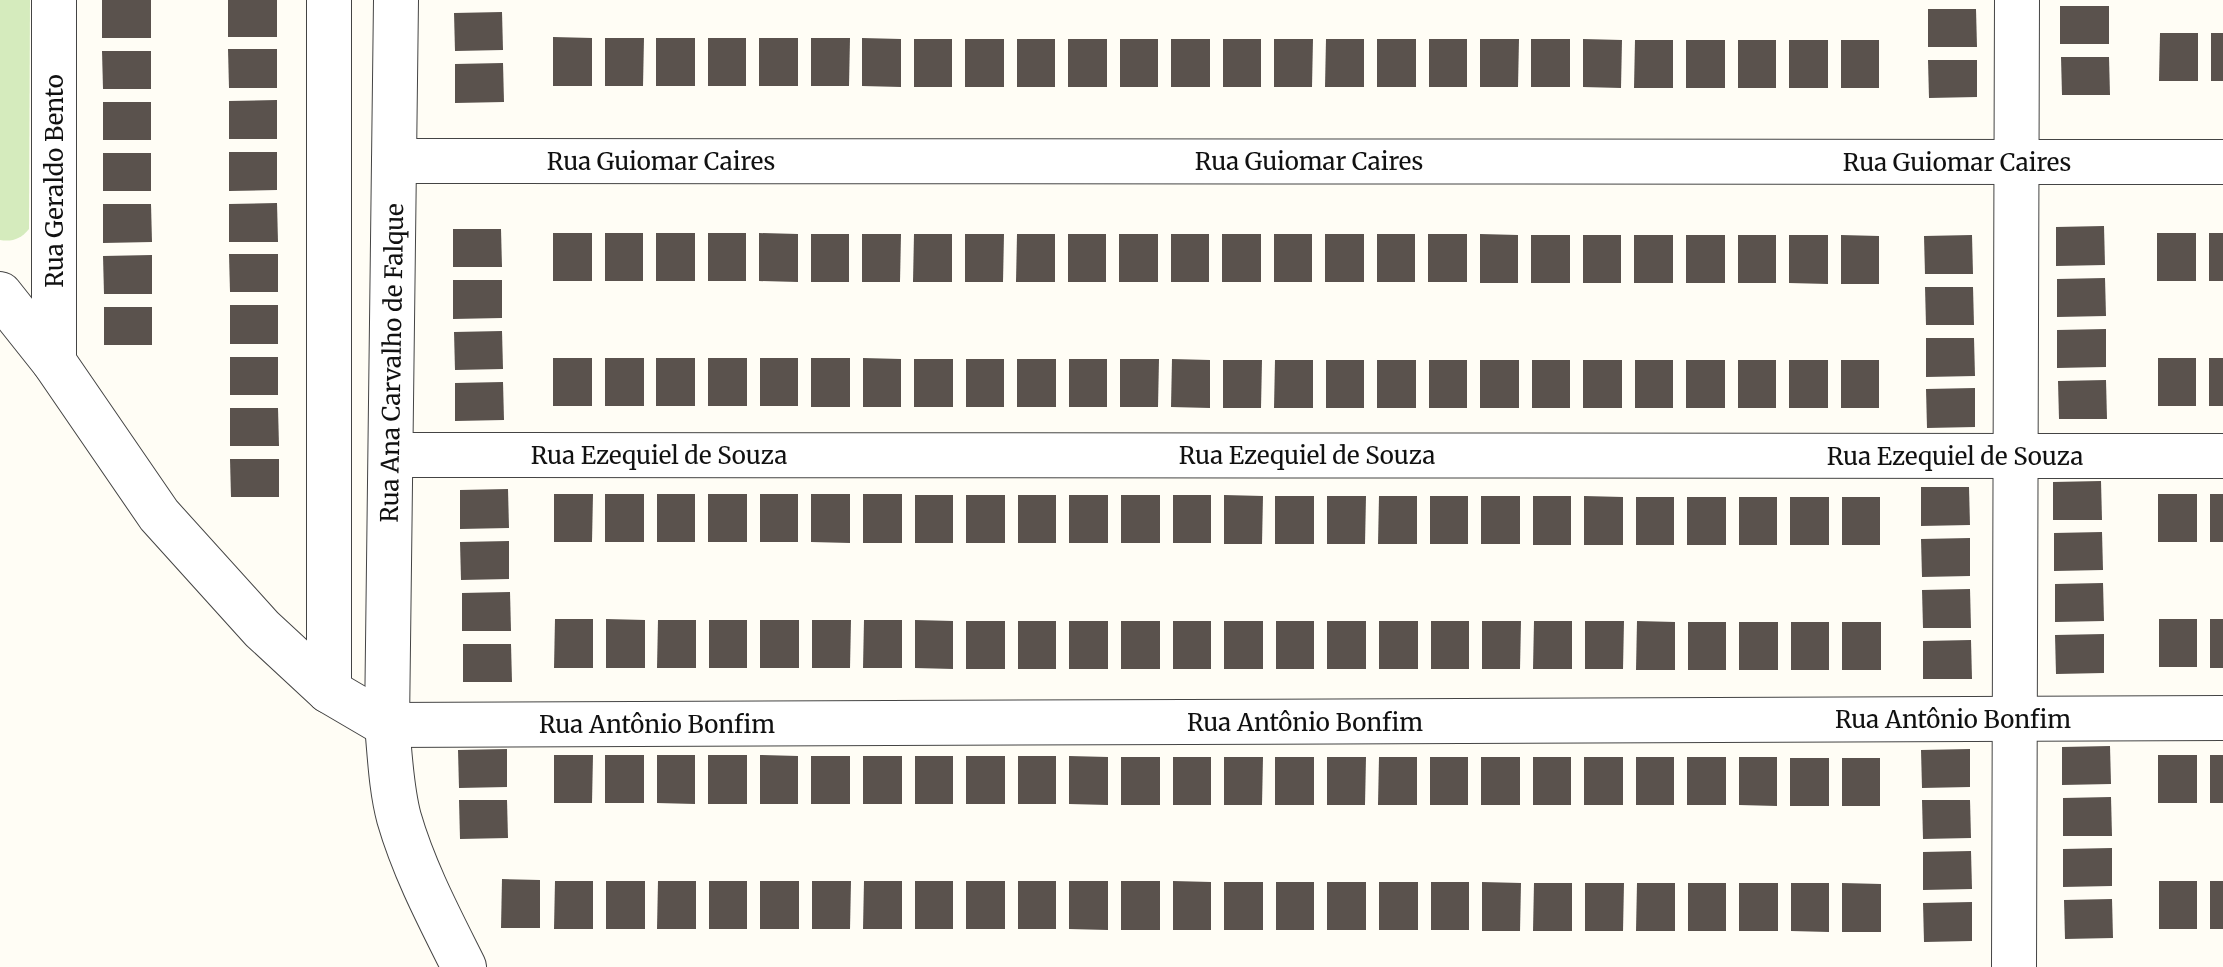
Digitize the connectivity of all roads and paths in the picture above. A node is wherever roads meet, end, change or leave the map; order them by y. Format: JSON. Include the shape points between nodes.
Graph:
{"nodes":[{"id":1,"x":54,"y":0,"type":"edge"},
{"id":2,"x":329,"y":0,"type":"edge"},
{"id":3,"x":396,"y":0,"type":"edge"},
{"id":4,"x":2017,"y":0,"type":"edge"},
{"id":5,"x":394,"y":161,"type":"junction"},
{"id":6,"x":2016,"y":162,"type":"junction"},
{"id":7,"x":2223,"y":162,"type":"edge"},
{"id":8,"x":0,"y":294,"type":"edge"},
{"id":9,"x":54,"y":362,"type":"junction"},
{"id":10,"x":391,"y":455,"type":"junction"},
{"id":11,"x":2016,"y":456,"type":"junction"},
{"id":12,"x":2223,"y":456,"type":"edge"},
{"id":13,"x":329,"y":691,"type":"junction"},
{"id":14,"x":2223,"y":718,"type":"edge"},
{"id":15,"x":2015,"y":719,"type":"junction"},
{"id":16,"x":387,"y":725,"type":"junction"},
{"id":17,"x":464,"y":967,"type":"edge"},
{"id":18,"x":2014,"y":967,"type":"edge"}],
"edges":[{"from":1,"to":9,"type":"street","name":"Rua Geraldo Bento"},
{"from":2,"to":13,"type":"street"},
{"from":3,"to":5,"type":"street","name":"Rua Ana Carvalho de Falque"},
{"from":4,"to":6,"type":"street"},
{"from":5,"to":6,"type":"street","name":"Rua Guiomar Caires"},
{"from":5,"to":10,"type":"street","name":"Rua Ana Carvalho de Falque"},
{"from":6,"to":7,"type":"street","name":"Rua Guiomar Caires"},
{"from":6,"to":11,"type":"street"},
{"from":8,"to":9,"type":"street"},
{"from":9,"to":13,"type":"street","via":[[159,515],[262,629]]},
{"from":10,"to":11,"type":"street","name":"Rua Ezequiel de Souza"},
{"from":10,"to":16,"type":"street","name":"Rua Ana Carvalho de Falque"},
{"from":11,"to":12,"type":"street","name":"Rua Ezequiel de Souza"},
{"from":11,"to":15,"type":"street"},
{"from":13,"to":16,"type":"street"},
{"from":14,"to":15,"type":"street","name":"Rua Antônio Bonfim"},
{"from":15,"to":16,"type":"street","name":"Rua Antônio Bonfim"},
{"from":15,"to":18,"type":"street"},
{"from":16,"to":17,"type":"street","name":"Rua Ana Carvalho de Falque","via":[[399,818]]}]}
